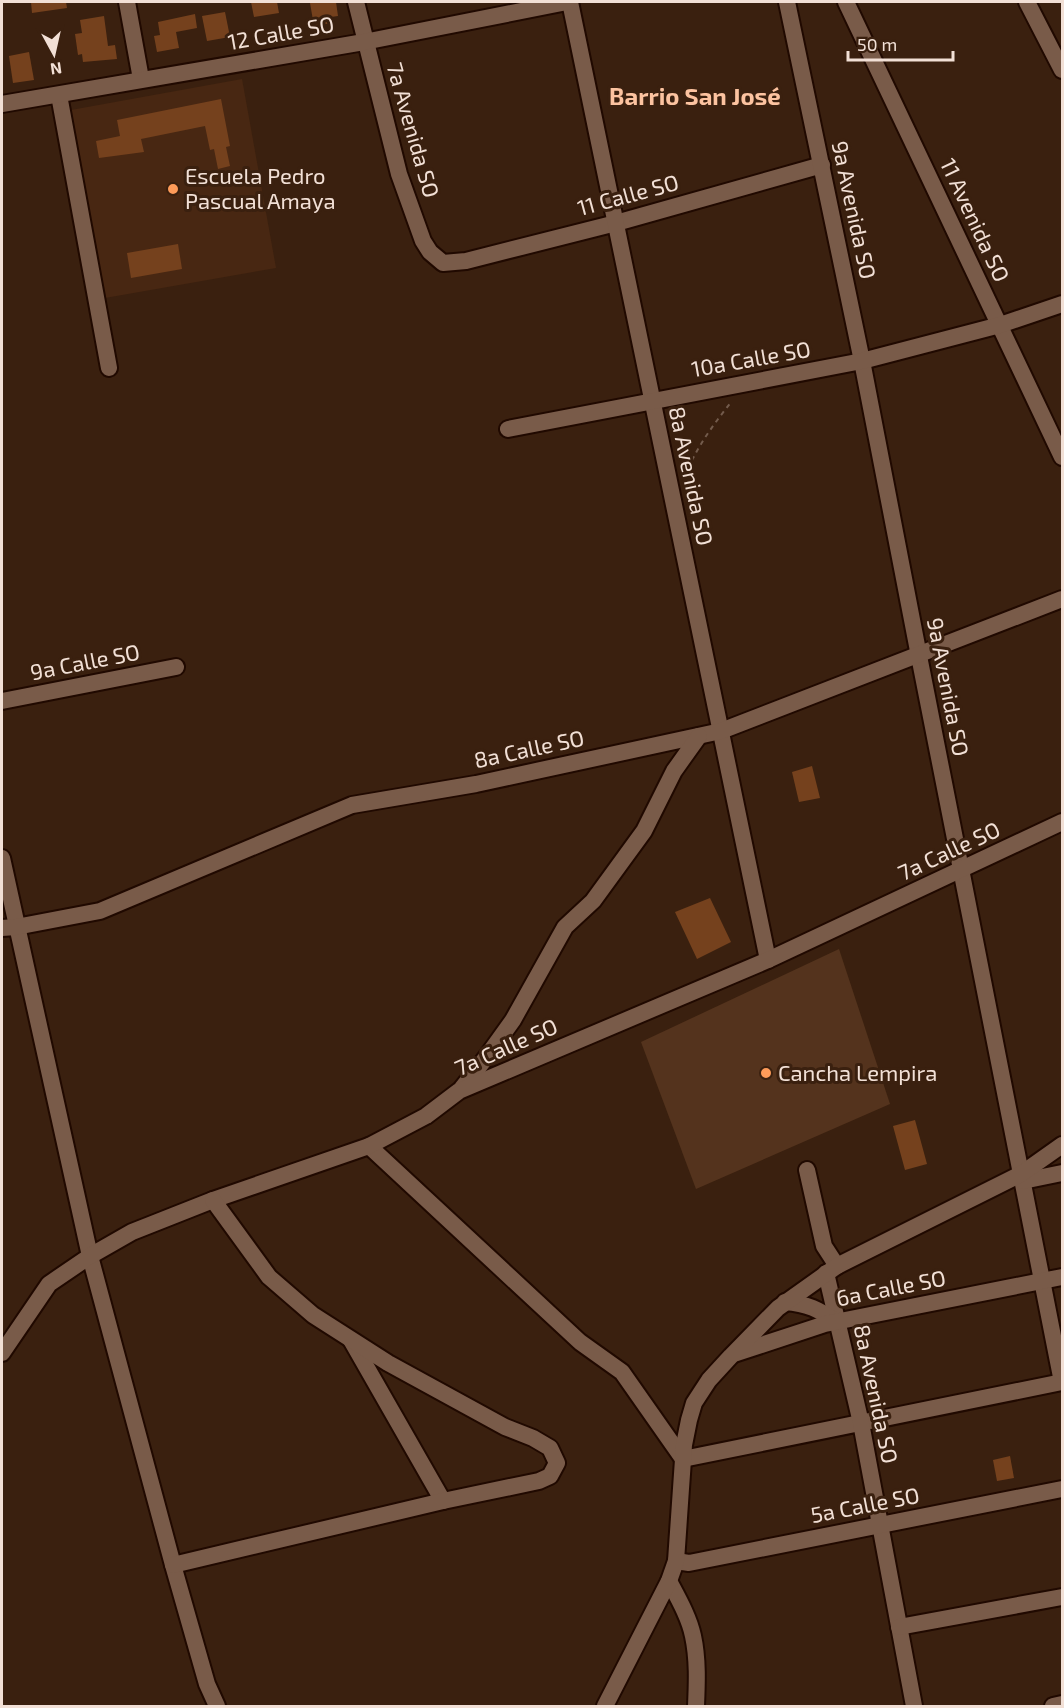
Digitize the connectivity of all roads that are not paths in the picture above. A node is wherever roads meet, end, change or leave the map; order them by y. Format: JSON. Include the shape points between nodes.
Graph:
{"nodes":[{"id":1,"x":127,"y":2,"type":"edge"},
{"id":2,"x":356,"y":2,"type":"edge"},
{"id":3,"x":568,"y":2,"type":"edge"},
{"id":4,"x":787,"y":2,"type":"edge"},
{"id":5,"x":846,"y":2,"type":"edge"},
{"id":6,"x":1027,"y":2,"type":"edge"},
{"id":7,"x":364,"y":42,"type":"junction"},
{"id":8,"x":1062,"y":70,"type":"edge"},
{"id":9,"x":141,"y":79,"type":"junction"},
{"id":10,"x":59,"y":95,"type":"junction"},
{"id":11,"x":2,"y":104,"type":"edge"},
{"id":12,"x":822,"y":165,"type":"junction"},
{"id":13,"x":616,"y":223,"type":"junction"},
{"id":14,"x":443,"y":263,"type":"joint"},
{"id":15,"x":1062,"y":304,"type":"edge"},
{"id":16,"x":1000,"y":325,"type":"junction"},
{"id":17,"x":862,"y":361,"type":"junction"},
{"id":18,"x":109,"y":368,"type":"dead end"},
{"id":19,"x":652,"y":400,"type":"junction"},
{"id":20,"x":508,"y":429,"type":"dead end"},
{"id":21,"x":1062,"y":457,"type":"edge"},
{"id":22,"x":1062,"y":599,"type":"edge"},
{"id":23,"x":918,"y":656,"type":"junction"},
{"id":24,"x":176,"y":667,"type":"dead end"},
{"id":25,"x":2,"y":701,"type":"edge"},
{"id":26,"x":721,"y":731,"type":"junction"},
{"id":27,"x":699,"y":736,"type":"junction"},
{"id":28,"x":1062,"y":822,"type":"edge"},
{"id":29,"x":2,"y":858,"type":"edge"},
{"id":30,"x":961,"y":871,"type":"junction"},
{"id":31,"x":9,"y":928,"type":"edge"},
{"id":32,"x":768,"y":960,"type":"junction"},
{"id":33,"x":459,"y":1091,"type":"junction"},
{"id":34,"x":1062,"y":1145,"type":"edge"},
{"id":35,"x":369,"y":1146,"type":"junction"},
{"id":36,"x":807,"y":1170,"type":"dead end"},
{"id":37,"x":1062,"y":1173,"type":"edge"},
{"id":38,"x":1022,"y":1178,"type":"junction"},
{"id":39,"x":213,"y":1200,"type":"junction"},
{"id":40,"x":90,"y":1256,"type":"junction"},
{"id":41,"x":832,"y":1269,"type":"junction"},
{"id":42,"x":1062,"y":1277,"type":"edge"},
{"id":43,"x":1042,"y":1281,"type":"junction"},
{"id":44,"x":785,"y":1302,"type":"junction"},
{"id":45,"x":837,"y":1322,"type":"junction"},
{"id":46,"x":349,"y":1338,"type":"junction"},
{"id":47,"x":2,"y":1353,"type":"edge"},
{"id":48,"x":731,"y":1356,"type":"junction"},
{"id":49,"x":1062,"y":1382,"type":"edge"},
{"id":50,"x":861,"y":1423,"type":"junction"},
{"id":51,"x":683,"y":1459,"type":"junction"},
{"id":52,"x":1062,"y":1489,"type":"edge"},
{"id":53,"x":442,"y":1501,"type":"junction"},
{"id":54,"x":880,"y":1525,"type":"junction"},
{"id":55,"x":676,"y":1561,"type":"junction"},
{"id":56,"x":173,"y":1565,"type":"junction"},
{"id":57,"x":669,"y":1581,"type":"junction"},
{"id":58,"x":1062,"y":1597,"type":"edge"},
{"id":59,"x":899,"y":1628,"type":"junction"},
{"id":60,"x":1062,"y":1704,"type":"edge"},
{"id":61,"x":217,"y":1707,"type":"edge"},
{"id":62,"x":605,"y":1707,"type":"edge"},
{"id":63,"x":696,"y":1707,"type":"edge"},
{"id":64,"x":914,"y":1707,"type":"edge"},
{"id":65,"x":1053,"y":1707,"type":"edge"}],
"edges":[{"from":1,"to":9,"type":"street"},
{"from":2,"to":7,"type":"street","name":"7a Avenida SO"},
{"from":3,"to":7,"type":"street","name":"12 Calle SO"},
{"from":3,"to":13,"type":"street","name":"8a Avenida SO"},
{"from":4,"to":12,"type":"street","name":"9a Avenida SO"},
{"from":5,"to":16,"type":"street","name":"11 Avenida SO"},
{"from":6,"to":8,"type":"street"},
{"from":7,"to":9,"type":"street","name":"12 Calle SO"},
{"from":7,"to":14,"type":"street","name":"7a Avenida SO","via":[[399,174],[423,241]]},
{"from":9,"to":10,"type":"street","name":"12 Calle SO"},
{"from":10,"to":11,"type":"street","name":"12 Calle SO"},
{"from":10,"to":18,"type":"street"},
{"from":12,"to":13,"type":"street","name":"11 Calle SO"},
{"from":12,"to":17,"type":"street","name":"9a Avenida SO"},
{"from":13,"to":14,"type":"street","name":"11 Calle SO","via":[[466,261]]},
{"from":13,"to":19,"type":"street","name":"8a Avenida SO"},
{"from":15,"to":16,"type":"street","name":"10a Calle SO"},
{"from":16,"to":17,"type":"street","name":"10a Calle SO"},
{"from":16,"to":21,"type":"street","name":"11 Avenida SO"},
{"from":17,"to":19,"type":"street","name":"10a Calle SO"},
{"from":17,"to":23,"type":"street","name":"9a Avenida SO"},
{"from":19,"to":20,"type":"street","name":"10a Calle SO"},
{"from":19,"to":26,"type":"street","name":"8a Avenida SO"},
{"from":22,"to":23,"type":"street","name":"8a Calle SO"},
{"from":23,"to":26,"type":"street","name":"8a Calle SO"},
{"from":23,"to":30,"type":"street","name":"9a Avenida SO"},
{"from":24,"to":25,"type":"street","name":"9a Calle SO"},
{"from":26,"to":27,"type":"street","name":"8a Calle SO"},
{"from":26,"to":32,"type":"street","name":"8a Avenida SO"},
{"from":27,"to":31,"type":"street","name":"8a Calle SO","via":[[476,784],[352,805],[100,911]]},
{"from":27,"to":33,"type":"street","via":[[674,771],[644,831],[592,901],[566,927],[513,1020]]},
{"from":28,"to":30,"type":"street","name":"7a Calle SO"},
{"from":29,"to":31,"type":"street"},
{"from":30,"to":32,"type":"street","name":"7a Calle SO"},
{"from":30,"to":38,"type":"street","name":"9a Avenida SO"},
{"from":31,"to":40,"type":"street"},
{"from":32,"to":33,"type":"street","name":"7a Calle SO"},
{"from":33,"to":35,"type":"street","name":"7a Calle SO","via":[[426,1116]]},
{"from":34,"to":38,"type":"street"},
{"from":35,"to":39,"type":"street","name":"7a Calle SO"},
{"from":35,"to":51,"type":"street","via":[[580,1342],[622,1372]]},
{"from":36,"to":41,"type":"street","name":"8a Avenida SO"},
{"from":37,"to":38,"type":"street"},
{"from":38,"to":41,"type":"street"},
{"from":38,"to":43,"type":"street","name":"9a Avenida SO"},
{"from":39,"to":40,"type":"street","name":"7a Calle SO","via":[[132,1232]]},
{"from":39,"to":46,"type":"street","via":[[269,1277],[313,1315]]},
{"from":40,"to":47,"type":"street","name":"7a Calle SO","via":[[49,1284]]},
{"from":40,"to":56,"type":"street"},
{"from":41,"to":44,"type":"street"},
{"from":41,"to":45,"type":"street","name":"8a Avenida SO"},
{"from":42,"to":43,"type":"street","name":"6a Calle SO"},
{"from":43,"to":45,"type":"street","name":"6a Calle SO"},
{"from":43,"to":49,"type":"street","name":"9a Avenida SO"},
{"from":44,"to":45,"type":"street","via":[[817,1308]]},
{"from":44,"to":48,"type":"street"},
{"from":45,"to":48,"type":"street","name":"6a Calle SO"},
{"from":45,"to":50,"type":"street","name":"8a Avenida SO"},
{"from":46,"to":53,"type":"street"},
{"from":46,"to":53,"type":"street","via":[[505,1427],[542,1443],[550,1448],[557,1463],[550,1476],[539,1481]]},
{"from":48,"to":51,"type":"street","via":[[694,1403]]},
{"from":49,"to":50,"type":"street"},
{"from":50,"to":51,"type":"street"},
{"from":50,"to":54,"type":"street","name":"8a Avenida SO"},
{"from":51,"to":55,"type":"street"},
{"from":52,"to":54,"type":"street","name":"5a Calle SO"},
{"from":53,"to":56,"type":"street"},
{"from":54,"to":55,"type":"street","name":"5a Calle SO","via":[[689,1563]]},
{"from":54,"to":59,"type":"street","name":"8a Avenida SO"},
{"from":55,"to":57,"type":"street"},
{"from":56,"to":61,"type":"street"},
{"from":57,"to":62,"type":"street"},
{"from":57,"to":63,"type":"street","via":[[693,1636]]},
{"from":58,"to":59,"type":"street"},
{"from":59,"to":64,"type":"street","name":"8a Avenida SO"},
{"from":60,"to":65,"type":"street"}]}
